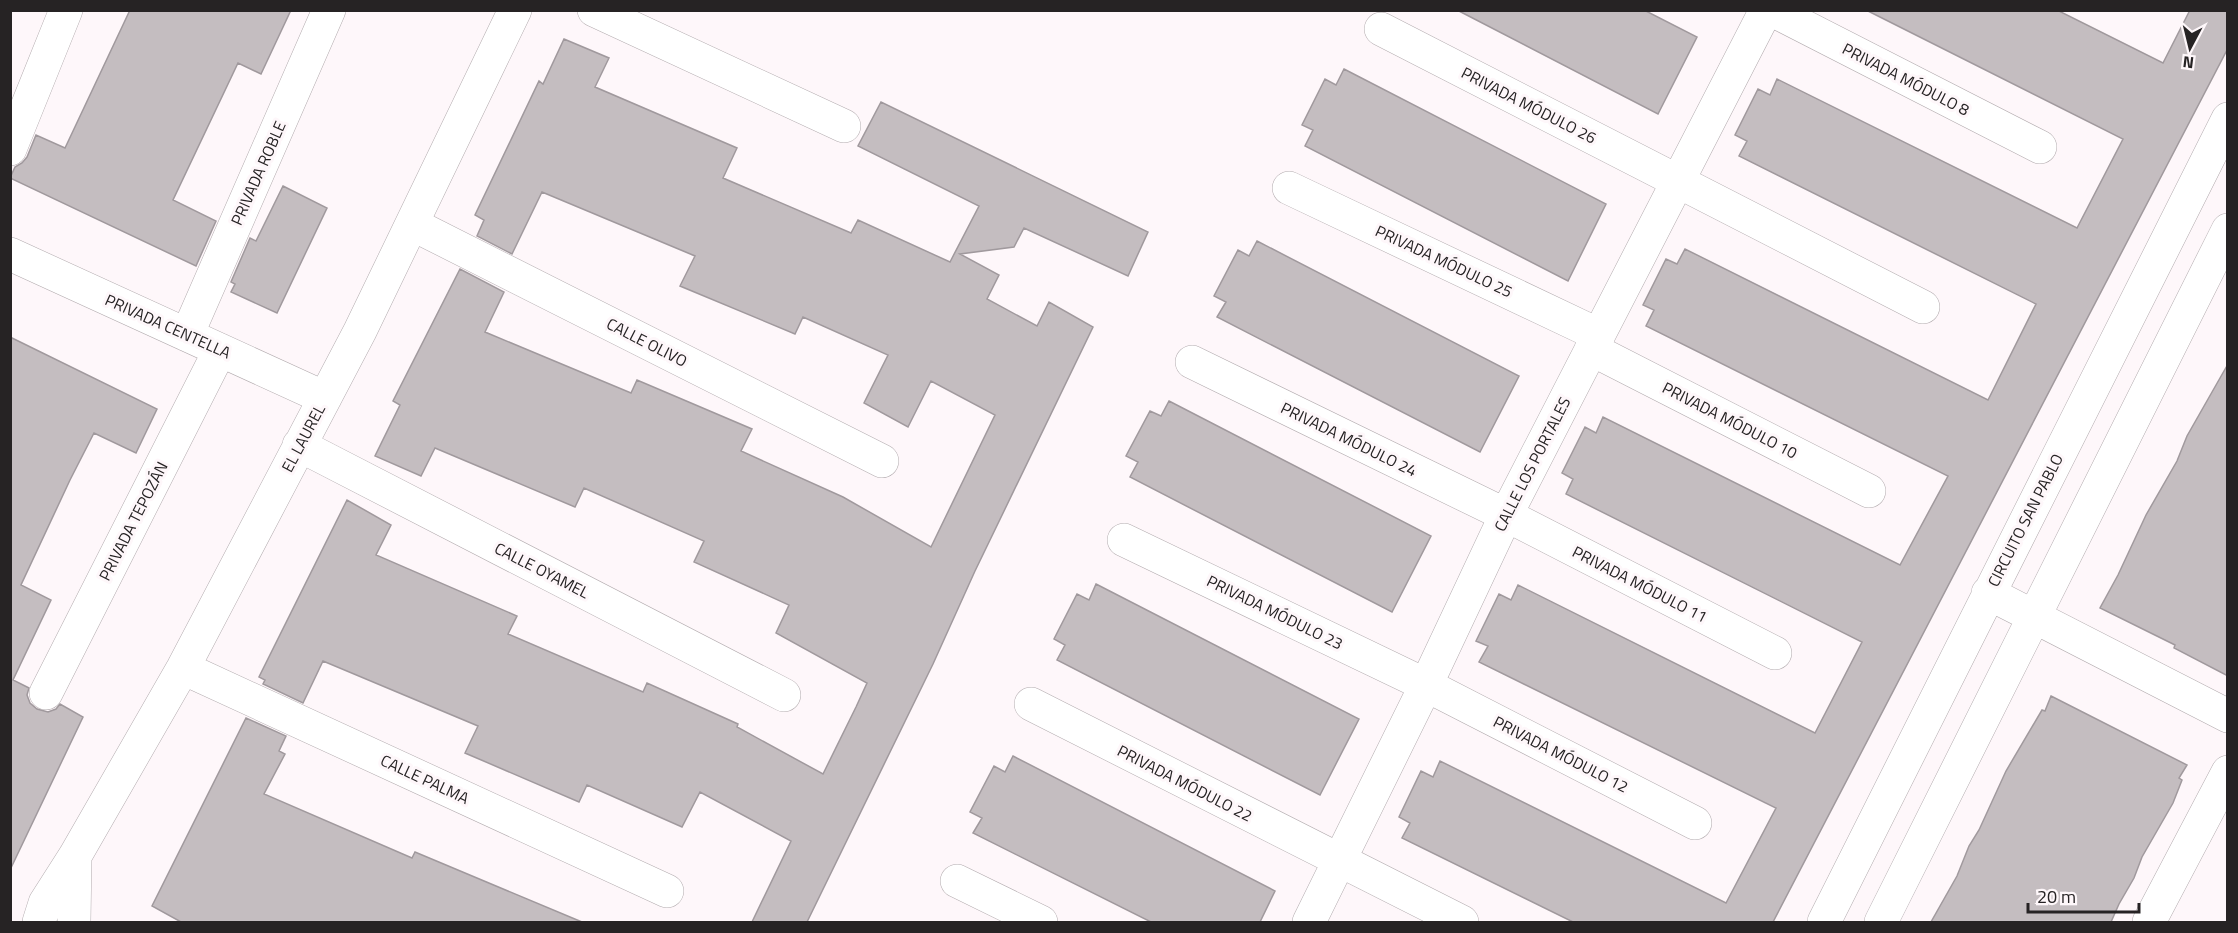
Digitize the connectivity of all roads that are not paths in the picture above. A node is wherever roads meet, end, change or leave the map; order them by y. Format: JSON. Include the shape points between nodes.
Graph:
{"nodes":[{"id":1,"x":66,"y":10,"type":"edge"},
{"id":2,"x":329,"y":10,"type":"edge"},
{"id":3,"x":515,"y":10,"type":"edge"},
{"id":4,"x":594,"y":10,"type":"edge"},
{"id":5,"x":1766,"y":10,"type":"edge"},
{"id":6,"x":1772,"y":10,"type":"edge"},
{"id":7,"x":1381,"y":29,"type":"dead end"},
{"id":8,"x":2228,"y":119,"type":"edge"},
{"id":9,"x":844,"y":126,"type":"dead end"},
{"id":10,"x":2040,"y":147,"type":"dead end"},
{"id":11,"x":10,"y":149,"type":"edge"},
{"id":12,"x":1678,"y":182,"type":"junction"},
{"id":13,"x":1289,"y":188,"type":"dead end"},
{"id":14,"x":412,"y":224,"type":"junction"},
{"id":15,"x":2228,"y":230,"type":"edge"},
{"id":16,"x":10,"y":254,"type":"edge"},
{"id":17,"x":1923,"y":307,"type":"dead end"},
{"id":18,"x":2124,"y":324,"type":"junction"},
{"id":19,"x":187,"y":335,"type":"junction"},
{"id":20,"x":1595,"y":342,"type":"junction"},
{"id":21,"x":220,"y":350,"type":"junction"},
{"id":22,"x":2167,"y":350,"type":"junction"},
{"id":23,"x":1192,"y":362,"type":"dead end"},
{"id":24,"x":325,"y":398,"type":"junction"},
{"id":25,"x":299,"y":445,"type":"junction"},
{"id":26,"x":882,"y":461,"type":"dead end"},
{"id":27,"x":1869,"y":491,"type":"dead end"},
{"id":28,"x":1506,"y":515,"type":"junction"},
{"id":29,"x":1124,"y":540,"type":"dead end"},
{"id":30,"x":1989,"y":593,"type":"junction"},
{"id":31,"x":2033,"y":616,"type":"junction"},
{"id":32,"x":1775,"y":653,"type":"dead end"},
{"id":33,"x":183,"y":668,"type":"junction"},
{"id":34,"x":1426,"y":685,"type":"junction"},
{"id":35,"x":46,"y":693,"type":"dead end"},
{"id":36,"x":784,"y":695,"type":"dead end"},
{"id":37,"x":1031,"y":704,"type":"dead end"},
{"id":38,"x":2228,"y":716,"type":"edge"},
{"id":39,"x":2228,"y":772,"type":"edge"},
{"id":40,"x":1695,"y":823,"type":"dead end"},
{"id":41,"x":75,"y":856,"type":"junction"},
{"id":42,"x":1340,"y":861,"type":"junction"},
{"id":43,"x":957,"y":880,"type":"dead end"},
{"id":44,"x":667,"y":891,"type":"dead end"},
{"id":45,"x":42,"y":913,"type":"edge"},
{"id":46,"x":80,"y":920,"type":"edge"},
{"id":47,"x":1041,"y":922,"type":"edge"},
{"id":48,"x":1309,"y":922,"type":"edge"},
{"id":49,"x":1462,"y":922,"type":"edge"},
{"id":50,"x":1824,"y":922,"type":"edge"},
{"id":51,"x":1881,"y":922,"type":"edge"},
{"id":52,"x":2149,"y":922,"type":"edge"}],
"edges":[{"from":1,"to":11,"type":"street"},
{"from":2,"to":19,"type":"street","name":"PRIVADA ROBLE"},
{"from":3,"to":14,"type":"street","name":"EL LAUREL"},
{"from":4,"to":9,"type":"street"},
{"from":5,"to":12,"type":"street","name":"CALLE LOS PORTALES"},
{"from":6,"to":10,"type":"street","name":"PRIVADA MÓDULO 8"},
{"from":7,"to":12,"type":"street","name":"PRIVADA MÓDULO 26"},
{"from":8,"to":18,"type":"street","name":"CIRCUITO SAN PABLO"},
{"from":12,"to":17,"type":"street","name":"PRIVADA MÓDULO 26"},
{"from":12,"to":20,"type":"street","name":"CALLE LOS PORTALES"},
{"from":13,"to":20,"type":"street","name":"PRIVADA MÓDULO 25"},
{"from":14,"to":24,"type":"street","name":"EL LAUREL"},
{"from":14,"to":26,"type":"street","name":"CALLE OLIVO"},
{"from":15,"to":22,"type":"street"},
{"from":16,"to":19,"type":"street","name":"PRIVADA CENTELLA"},
{"from":18,"to":22,"type":"street"},
{"from":18,"to":30,"type":"street","name":"CIRCUITO SAN PABLO"},
{"from":19,"to":21,"type":"street","name":"PRIVADA CENTELLA"},
{"from":20,"to":27,"type":"street","name":"PRIVADA MÓDULO 10"},
{"from":20,"to":28,"type":"street","name":"CALLE LOS PORTALES"},
{"from":21,"to":24,"type":"street","name":"PRIVADA CENTELLA"},
{"from":21,"to":35,"type":"street","name":"PRIVADA TEPOZÁN"},
{"from":22,"to":31,"type":"street"},
{"from":23,"to":28,"type":"street","name":"PRIVADA MÓDULO 24"},
{"from":24,"to":25,"type":"street","name":"EL LAUREL"},
{"from":25,"to":33,"type":"street","name":"EL LAUREL"},
{"from":25,"to":36,"type":"street","name":"CALLE OYAMEL"},
{"from":28,"to":32,"type":"street","name":"PRIVADA MÓDULO 11"},
{"from":28,"to":34,"type":"street","name":"CALLE LOS PORTALES"},
{"from":29,"to":34,"type":"street","name":"PRIVADA MÓDULO 23"},
{"from":30,"to":31,"type":"street"},
{"from":30,"to":50,"type":"street","name":"CIRCUITO SAN PABLO"},
{"from":31,"to":38,"type":"street"},
{"from":31,"to":51,"type":"street"},
{"from":33,"to":41,"type":"street","name":"EL LAUREL"},
{"from":33,"to":44,"type":"street","name":"CALLE PALMA"},
{"from":34,"to":40,"type":"street","name":"PRIVADA MÓDULO 12"},
{"from":34,"to":42,"type":"street","name":"CALLE LOS PORTALES"},
{"from":37,"to":42,"type":"street","name":"PRIVADA MÓDULO 22"},
{"from":39,"to":52,"type":"street"},
{"from":41,"to":45,"type":"street","name":"EL LAUREL"},
{"from":41,"to":46,"type":"street","name":"EL LAUREL"},
{"from":42,"to":48,"type":"street","name":"CALLE LOS PORTALES"},
{"from":42,"to":49,"type":"street","name":"PRIVADA MÓDULO 22"},
{"from":43,"to":47,"type":"street"},
{"from":45,"to":46,"type":"street"}]}
